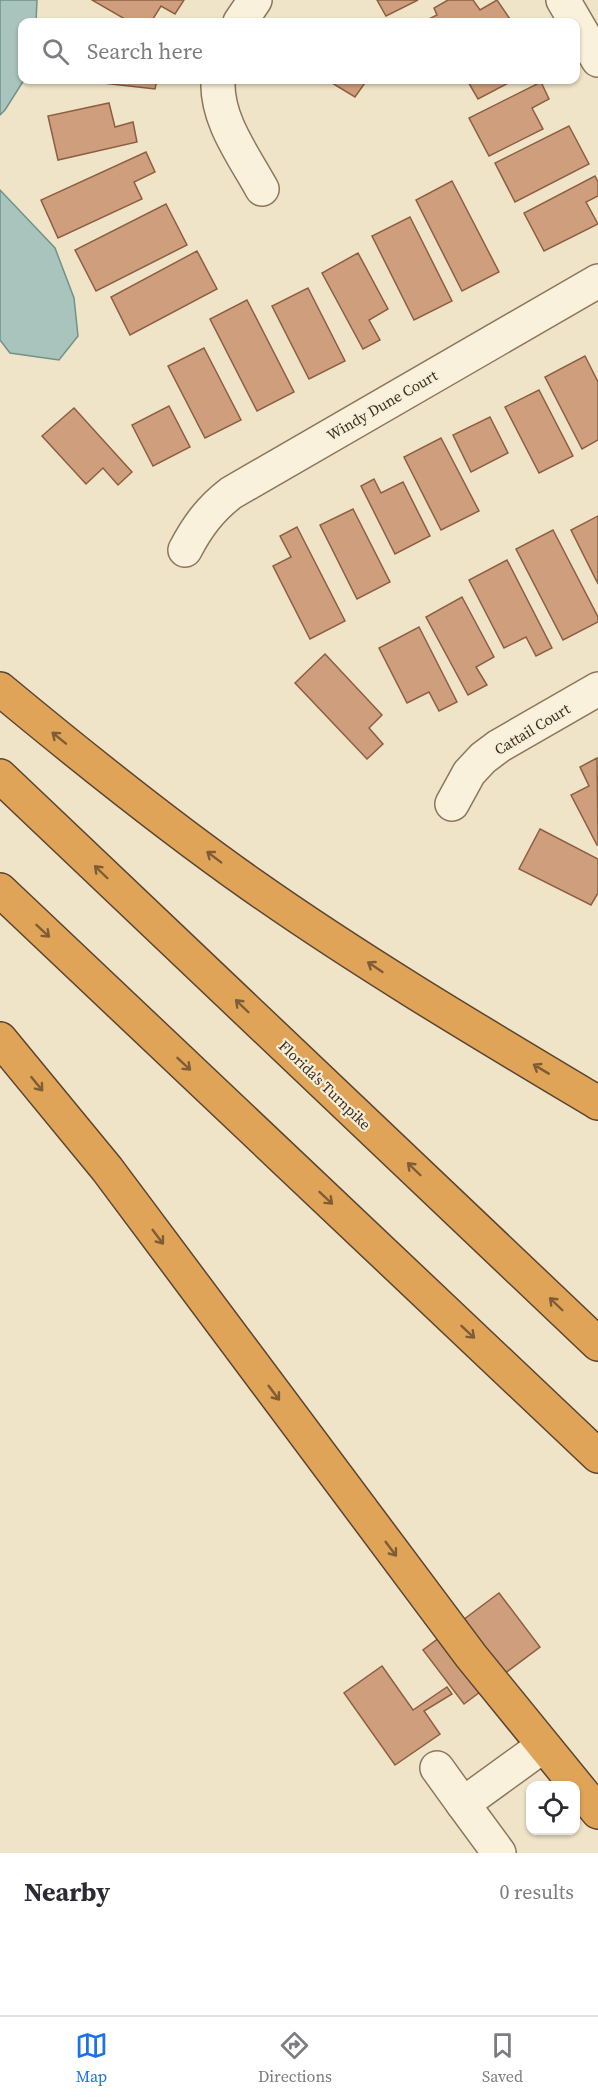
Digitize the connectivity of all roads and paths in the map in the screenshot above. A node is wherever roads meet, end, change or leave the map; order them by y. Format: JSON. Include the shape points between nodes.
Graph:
{"nodes":[{"id":1,"x":255,"y":0,"type":"edge"},
{"id":2,"x":563,"y":0,"type":"edge"},
{"id":3,"x":243,"y":18,"type":"edge"},
{"id":4,"x":574,"y":18,"type":"edge"},
{"id":5,"x":580,"y":29,"type":"edge"},
{"id":6,"x":598,"y":60,"type":"edge"},
{"id":7,"x":218,"y":84,"type":"edge"},
{"id":8,"x":262,"y":189,"type":"dead end"},
{"id":9,"x":598,"y":281,"type":"edge"},
{"id":10,"x":184,"y":550,"type":"dead end"},
{"id":11,"x":0,"y":689,"type":"edge"},
{"id":12,"x":598,"y":690,"type":"edge"},
{"id":13,"x":0,"y":776,"type":"edge"},
{"id":14,"x":452,"y":804,"type":"dead end"},
{"id":15,"x":0,"y":890,"type":"edge"},
{"id":16,"x":0,"y":1039,"type":"edge"},
{"id":17,"x":598,"y":1103,"type":"edge"},
{"id":18,"x":598,"y":1344,"type":"edge"},
{"id":19,"x":598,"y":1456,"type":"edge"},
{"id":20,"x":543,"y":1746,"type":"junction"},
{"id":21,"x":437,"y":1768,"type":"dead end"},
{"id":22,"x":463,"y":1804,"type":"junction"},
{"id":23,"x":598,"y":1812,"type":"edge"},
{"id":24,"x":499,"y":1853,"type":"edge"}],
"edges":[{"from":1,"to":3,"type":"street"},
{"from":2,"to":4,"type":"street"},
{"from":5,"to":6,"type":"street"},
{"from":7,"to":8,"type":"street","via":[[222,115]]},
{"from":9,"to":10,"type":"street","name":"Windy Dune Court","via":[[231,493],[203,519]]},
{"from":17,"to":11,"type":"highway","one_way":true,"via":[[399,983],[251,885],[101,772]]},
{"from":12,"to":14,"type":"street","name":"Cattail Court","via":[[483,758],[469,773]]},
{"from":18,"to":13,"type":"highway","name":"Florida's Turnpike","one_way":true},
{"from":15,"to":19,"type":"highway","one_way":true},
{"from":16,"to":20,"type":"highway","one_way":true,"via":[[107,1169],[471,1656]]},
{"from":20,"to":22,"type":"street"},
{"from":20,"to":23,"type":"highway"},
{"from":21,"to":22,"type":"street"},
{"from":22,"to":24,"type":"street"}]}
